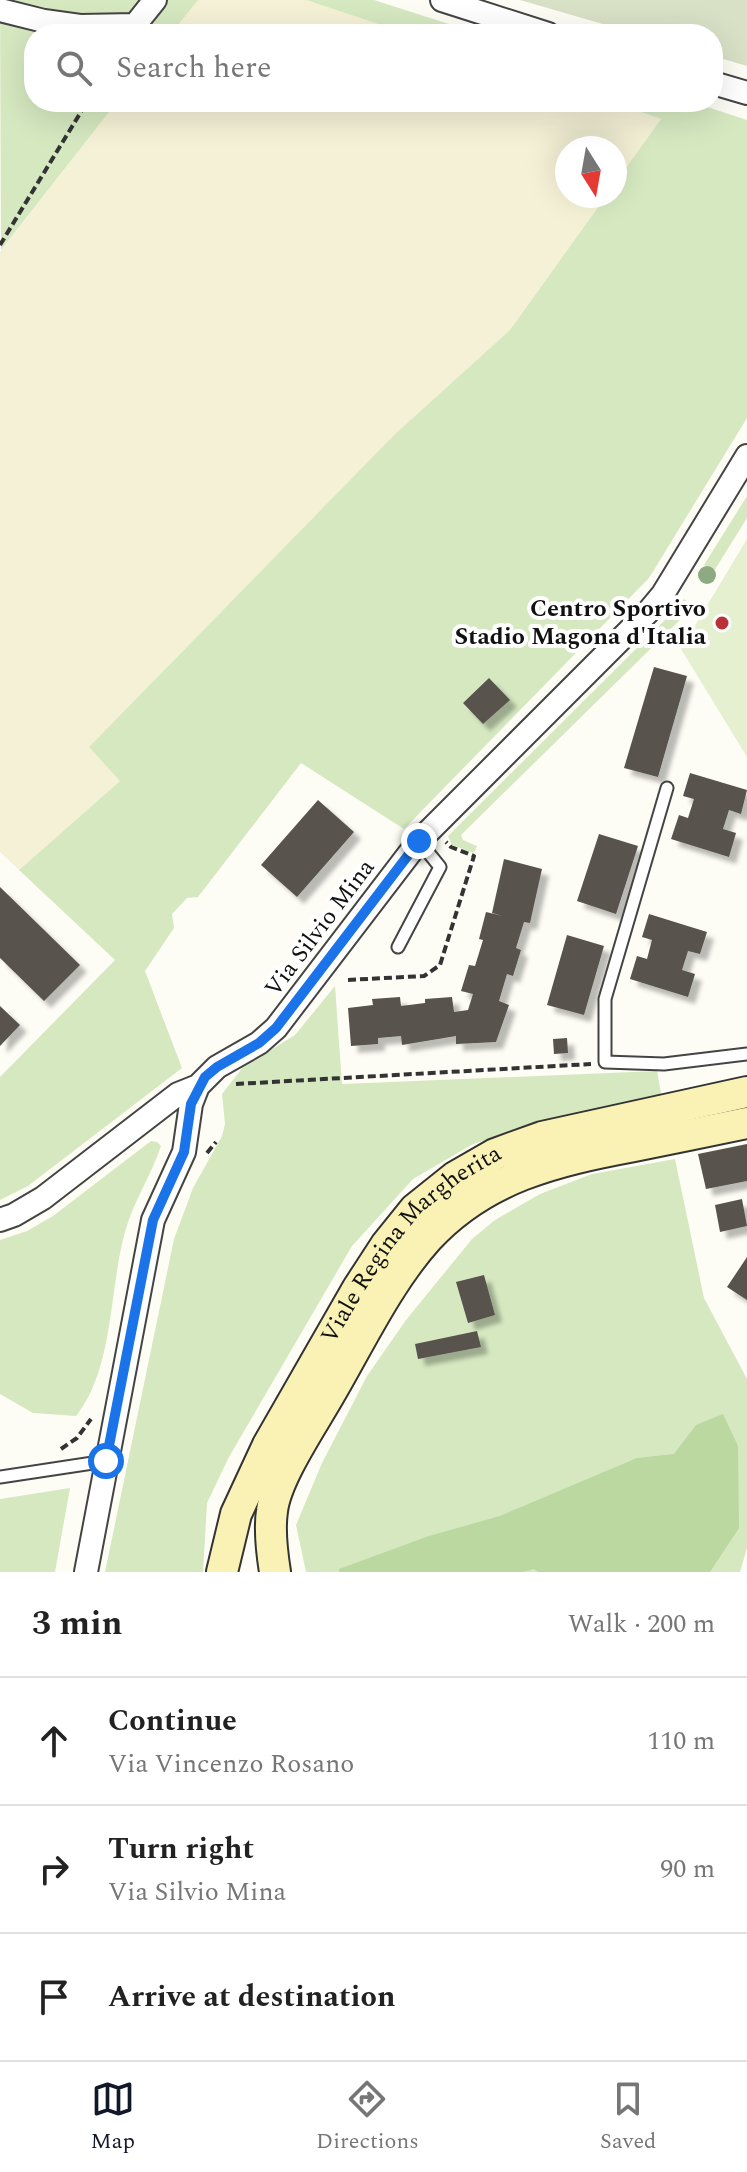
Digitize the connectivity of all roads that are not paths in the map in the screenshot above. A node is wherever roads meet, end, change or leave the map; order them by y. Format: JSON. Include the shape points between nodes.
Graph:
{"nodes":[{"id":1,"x":155,"y":0,"type":"edge"},
{"id":2,"x":442,"y":0,"type":"edge"},
{"id":3,"x":0,"y":10,"type":"edge"},
{"id":4,"x":70,"y":24,"type":"edge"},
{"id":5,"x":136,"y":24,"type":"edge"},
{"id":6,"x":517,"y":24,"type":"edge"},
{"id":7,"x":723,"y":86,"type":"edge"},
{"id":8,"x":747,"y":93,"type":"edge"},
{"id":9,"x":747,"y":456,"type":"edge"},
{"id":10,"x":667,"y":788,"type":"dead end"},
{"id":11,"x":419,"y":841,"type":"junction"},
{"id":12,"x":398,"y":947,"type":"dead end"},
{"id":13,"x":747,"y":1054,"type":"edge"},
{"id":14,"x":198,"y":1086,"type":"junction"},
{"id":15,"x":747,"y":1092,"type":"edge"},
{"id":16,"x":747,"y":1123,"type":"edge"},
{"id":17,"x":0,"y":1220,"type":"edge"},
{"id":18,"x":106,"y":1461,"type":"junction"},
{"id":19,"x":0,"y":1477,"type":"edge"},
{"id":20,"x":272,"y":1530,"type":"junction"},
{"id":21,"x":86,"y":1572,"type":"edge"},
{"id":22,"x":222,"y":1572,"type":"edge"},
{"id":23,"x":275,"y":1572,"type":"edge"},
{"id":24,"x":288,"y":1572,"type":"edge"}],
"edges":[{"from":1,"to":5,"type":"street"},
{"from":2,"to":6,"type":"street"},
{"from":3,"to":4,"type":"street"},
{"from":7,"to":8,"type":"street"},
{"from":9,"to":11,"type":"street","name":"Via Silvio Mina","via":[[648,612]]},
{"from":10,"to":13,"type":"lane","via":[[605,999],[605,1062],[664,1064]]},
{"from":11,"to":12,"type":"lane","via":[[440,867]]},
{"from":11,"to":14,"type":"street","name":"Via Silvio Mina","via":[[276,1028]]},
{"from":14,"to":17,"type":"street","name":"Via Silvio Mina","via":[[178,1094],[43,1198]]},
{"from":14,"to":18,"type":"street","via":[[184,1152],[153,1220]]},
{"from":15,"to":22,"type":"street","name":"Viale Regina Margherita","via":[[542,1137],[455,1177],[415,1209],[358,1288],[268,1445],[236,1514]]},
{"from":16,"to":20,"type":"street","name":"Viale Regina Margherita","via":[[576,1157],[503,1182],[459,1208],[402,1271],[349,1362],[274,1499]]},
{"from":18,"to":19,"type":"lane"},
{"from":18,"to":21,"type":"street"},
{"from":20,"to":23,"type":"street","name":"Viale Regina Margherita"},
{"from":20,"to":24,"type":"street"}]}
